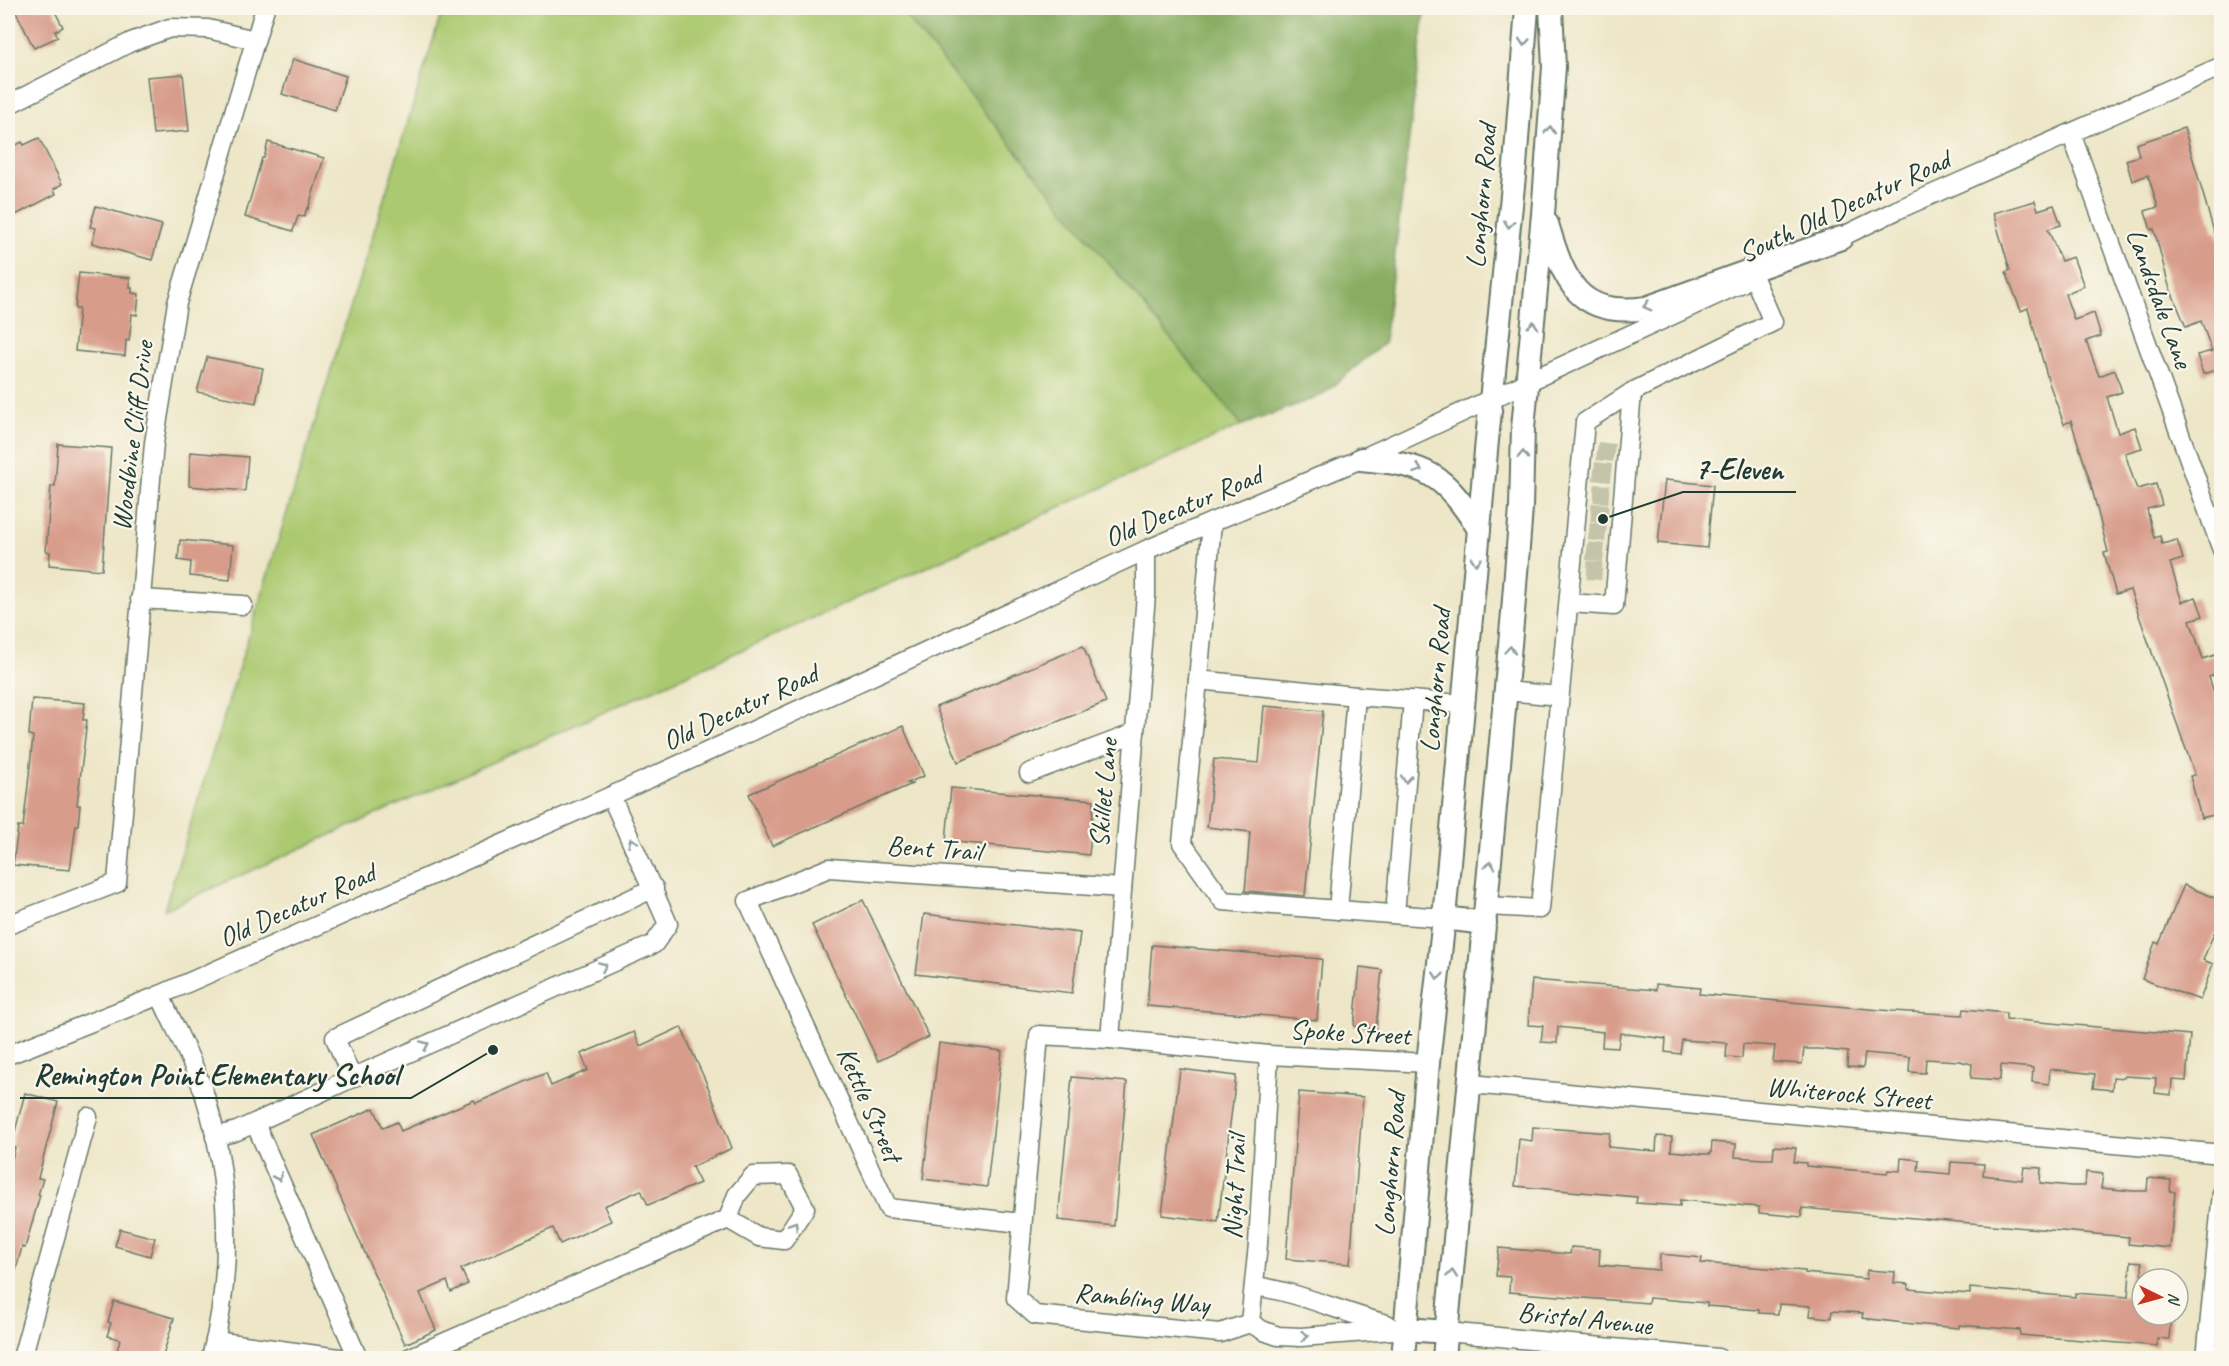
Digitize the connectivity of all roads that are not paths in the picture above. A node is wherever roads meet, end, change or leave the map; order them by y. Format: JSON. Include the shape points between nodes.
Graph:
{"nodes":[{"id":1,"x":265,"y":8,"type":"edge"},
{"id":2,"x":1527,"y":8,"type":"edge"},
{"id":3,"x":1551,"y":8,"type":"edge"},
{"id":4,"x":255,"y":40,"type":"junction"},
{"id":5,"x":2222,"y":66,"type":"edge"},
{"id":6,"x":8,"y":105,"type":"edge"},
{"id":7,"x":2071,"y":133,"type":"junction"},
{"id":8,"x":1544,"y":214,"type":"junction"},
{"id":9,"x":1841,"y":237,"type":"junction"},
{"id":10,"x":1754,"y":278,"type":"junction"},
{"id":11,"x":1528,"y":383,"type":"junction"},
{"id":12,"x":1632,"y":392,"type":"junction"},
{"id":13,"x":1492,"y":398,"type":"junction"},
{"id":14,"x":1605,"y":452,"type":"junction"},
{"id":15,"x":1361,"y":459,"type":"junction"},
{"id":16,"x":1603,"y":472,"type":"junction"},
{"id":17,"x":1601,"y":494,"type":"junction"},
{"id":18,"x":1599,"y":512,"type":"junction"},
{"id":19,"x":1212,"y":522,"type":"junction"},
{"id":20,"x":1479,"y":529,"type":"junction"},
{"id":21,"x":1597,"y":532,"type":"junction"},
{"id":22,"x":1146,"y":550,"type":"junction"},
{"id":23,"x":2222,"y":550,"type":"edge"},
{"id":24,"x":1595,"y":561,"type":"junction"},
{"id":25,"x":140,"y":599,"type":"junction"},
{"id":26,"x":1569,"y":603,"type":"junction"},
{"id":27,"x":243,"y":605,"type":"dead end"},
{"id":28,"x":1198,"y":680,"type":"junction"},
{"id":29,"x":1506,"y":691,"type":"junction"},
{"id":30,"x":1356,"y":696,"type":"junction"},
{"id":31,"x":1559,"y":696,"type":"junction"},
{"id":32,"x":1413,"y":700,"type":"junction"},
{"id":33,"x":1463,"y":704,"type":"junction"},
{"id":34,"x":1135,"y":733,"type":"junction"},
{"id":35,"x":1029,"y":773,"type":"dead end"},
{"id":36,"x":611,"y":796,"type":"junction"},
{"id":37,"x":654,"y":888,"type":"junction"},
{"id":38,"x":1122,"y":888,"type":"junction"},
{"id":39,"x":748,"y":901,"type":"joint"},
{"id":40,"x":1338,"y":910,"type":"junction"},
{"id":41,"x":1395,"y":914,"type":"junction"},
{"id":42,"x":1486,"y":915,"type":"junction"},
{"id":43,"x":1444,"y":918,"type":"junction"},
{"id":44,"x":8,"y":926,"type":"edge"},
{"id":45,"x":160,"y":995,"type":"junction"},
{"id":46,"x":1110,"y":1040,"type":"junction"},
{"id":47,"x":8,"y":1055,"type":"edge"},
{"id":48,"x":1269,"y":1055,"type":"junction"},
{"id":49,"x":1428,"y":1063,"type":"junction"},
{"id":50,"x":352,"y":1078,"type":"junction"},
{"id":51,"x":1471,"y":1084,"type":"junction"},
{"id":52,"x":88,"y":1117,"type":"dead end"},
{"id":53,"x":255,"y":1123,"type":"junction"},
{"id":54,"x":215,"y":1137,"type":"junction"},
{"id":55,"x":2222,"y":1154,"type":"edge"},
{"id":56,"x":2222,"y":1193,"type":"edge"},
{"id":57,"x":728,"y":1219,"type":"dead end"},
{"id":58,"x":1021,"y":1222,"type":"junction"},
{"id":59,"x":1254,"y":1286,"type":"junction"},
{"id":60,"x":1250,"y":1323,"type":"junction"},
{"id":61,"x":1407,"y":1329,"type":"junction"},
{"id":62,"x":1447,"y":1332,"type":"junction"},
{"id":63,"x":213,"y":1350,"type":"edge"},
{"id":64,"x":22,"y":1359,"type":"edge"},
{"id":65,"x":339,"y":1359,"type":"edge"},
{"id":66,"x":358,"y":1359,"type":"edge"},
{"id":67,"x":409,"y":1359,"type":"edge"},
{"id":68,"x":1403,"y":1359,"type":"edge"},
{"id":69,"x":1444,"y":1359,"type":"edge"},
{"id":70,"x":1718,"y":1359,"type":"edge"},
{"id":71,"x":2206,"y":1359,"type":"edge"}],
"edges":[{"from":1,"to":4,"type":"street","name":"Woodbine Cliff Drive"},
{"from":2,"to":13,"type":"main road","name":"Longhorn Road","one_way":true},
{"from":8,"to":3,"type":"main road","one_way":true,"via":[[1554,67]]},
{"from":4,"to":6,"type":"street","via":[[208,29],[170,28],[131,42]]},
{"from":4,"to":25,"type":"street","name":"Woodbine Cliff Drive","via":[[177,303],[154,443]]},
{"from":5,"to":7,"type":"street","name":"South Old Decatur Road"},
{"from":7,"to":9,"type":"street","name":"South Old Decatur Road"},
{"from":7,"to":23,"type":"street","name":"Landsdale Lane"},
{"from":9,"to":8,"type":"main road","one_way":true,"via":[[1646,308],[1625,311],[1587,301],[1566,278]]},
{"from":11,"to":8,"type":"main road","one_way":true},
{"from":9,"to":10,"type":"street","name":"South Old Decatur Road"},
{"from":10,"to":11,"type":"street","name":"South Old Decatur Road"},
{"from":10,"to":12,"type":"street","via":[[1773,322]]},
{"from":11,"to":13,"type":"street","name":"South Old Decatur Road"},
{"from":29,"to":11,"type":"main road","one_way":true},
{"from":12,"to":14,"type":"street"},
{"from":12,"to":14,"type":"street","via":[[1585,422]]},
{"from":13,"to":15,"type":"street","name":"Old Decatur Road"},
{"from":13,"to":20,"type":"main road","name":"Longhorn Road"},
{"from":14,"to":16,"type":"street"},
{"from":14,"to":16,"type":"street"},
{"from":15,"to":19,"type":"street","name":"Old Decatur Road"},
{"from":15,"to":20,"type":"main road","one_way":true,"via":[[1400,463],[1432,474],[1460,500]]},
{"from":16,"to":17,"type":"street"},
{"from":16,"to":17,"type":"street"},
{"from":17,"to":18,"type":"street"},
{"from":17,"to":18,"type":"street"},
{"from":18,"to":21,"type":"street"},
{"from":18,"to":21,"type":"street"},
{"from":19,"to":22,"type":"street","name":"Old Decatur Road"},
{"from":19,"to":28,"type":"street"},
{"from":20,"to":33,"type":"main road","name":"Longhorn Road","one_way":true},
{"from":21,"to":24,"type":"street"},
{"from":21,"to":24,"type":"street"},
{"from":22,"to":34,"type":"street","name":"Skillet Lane"},
{"from":22,"to":36,"type":"street","name":"Old Decatur Road"},
{"from":24,"to":26,"type":"street"},
{"from":24,"to":26,"type":"street","via":[[1614,606]]},
{"from":25,"to":27,"type":"street"},
{"from":25,"to":44,"type":"street","name":"Woodbine Cliff Drive","via":[[117,883]]},
{"from":26,"to":31,"type":"street"},
{"from":28,"to":30,"type":"street"},
{"from":28,"to":40,"type":"street","via":[[1182,843],[1223,901]]},
{"from":29,"to":31,"type":"street"},
{"from":42,"to":29,"type":"main road","one_way":true},
{"from":30,"to":32,"type":"street"},
{"from":30,"to":40,"type":"street"},
{"from":31,"to":42,"type":"street","via":[[1540,909]]},
{"from":32,"to":33,"type":"street"},
{"from":32,"to":41,"type":"street","one_way":true},
{"from":33,"to":43,"type":"main road","name":"Longhorn Road"},
{"from":34,"to":35,"type":"street"},
{"from":34,"to":38,"type":"street","name":"Skillet Lane"},
{"from":37,"to":36,"type":"street","one_way":true},
{"from":36,"to":45,"type":"street","name":"Old Decatur Road"},
{"from":50,"to":37,"type":"street","one_way":true,"via":[[654,944],[668,924]]},
{"from":37,"to":50,"type":"street","via":[[335,1038]]},
{"from":38,"to":39,"type":"street","name":"Bent Trail","via":[[830,868]]},
{"from":38,"to":46,"type":"street","name":"Skillet Lane"},
{"from":39,"to":58,"type":"street","name":"Kettle Street","via":[[888,1208]]},
{"from":40,"to":41,"type":"street"},
{"from":41,"to":43,"type":"street"},
{"from":42,"to":43,"type":"main road"},
{"from":42,"to":51,"type":"main road"},
{"from":43,"to":49,"type":"main road","name":"Longhorn Road","one_way":true},
{"from":45,"to":47,"type":"street","name":"Old Decatur Road"},
{"from":45,"to":54,"type":"street","via":[[204,1095]]},
{"from":46,"to":48,"type":"street","name":"Spoke Street"},
{"from":46,"to":58,"type":"street","name":"Rambling Way","via":[[1039,1035]]},
{"from":48,"to":49,"type":"street","name":"Spoke Street"},
{"from":48,"to":59,"type":"street","name":"Night Trail"},
{"from":49,"to":61,"type":"main road","name":"Longhorn Road"},
{"from":50,"to":53,"type":"street"},
{"from":51,"to":55,"type":"street","name":"Whiterock Street"},
{"from":62,"to":51,"type":"main road","one_way":true},
{"from":52,"to":64,"type":"street"},
{"from":53,"to":54,"type":"street"},
{"from":53,"to":66,"type":"street","one_way":true},
{"from":54,"to":63,"type":"street","via":[[223,1171],[227,1264]]},
{"from":56,"to":71,"type":"street"},
{"from":57,"to":67,"type":"street"},
{"from":58,"to":60,"type":"street","name":"Rambling Way","via":[[1016,1298],[1035,1315],[1220,1333]]},
{"from":59,"to":60,"type":"street","name":"Night Trail"},
{"from":59,"to":61,"type":"street","via":[[1288,1292]]},
{"from":60,"to":61,"type":"street","name":"Rambling Way","one_way":true,"via":[[1278,1336],[1301,1337]]},
{"from":61,"to":62,"type":"main road"},
{"from":61,"to":68,"type":"main road","name":"Longhorn Road"},
{"from":62,"to":69,"type":"main road"},
{"from":62,"to":70,"type":"street","name":"Bristol Avenue"},
{"from":63,"to":65,"type":"street"}]}
